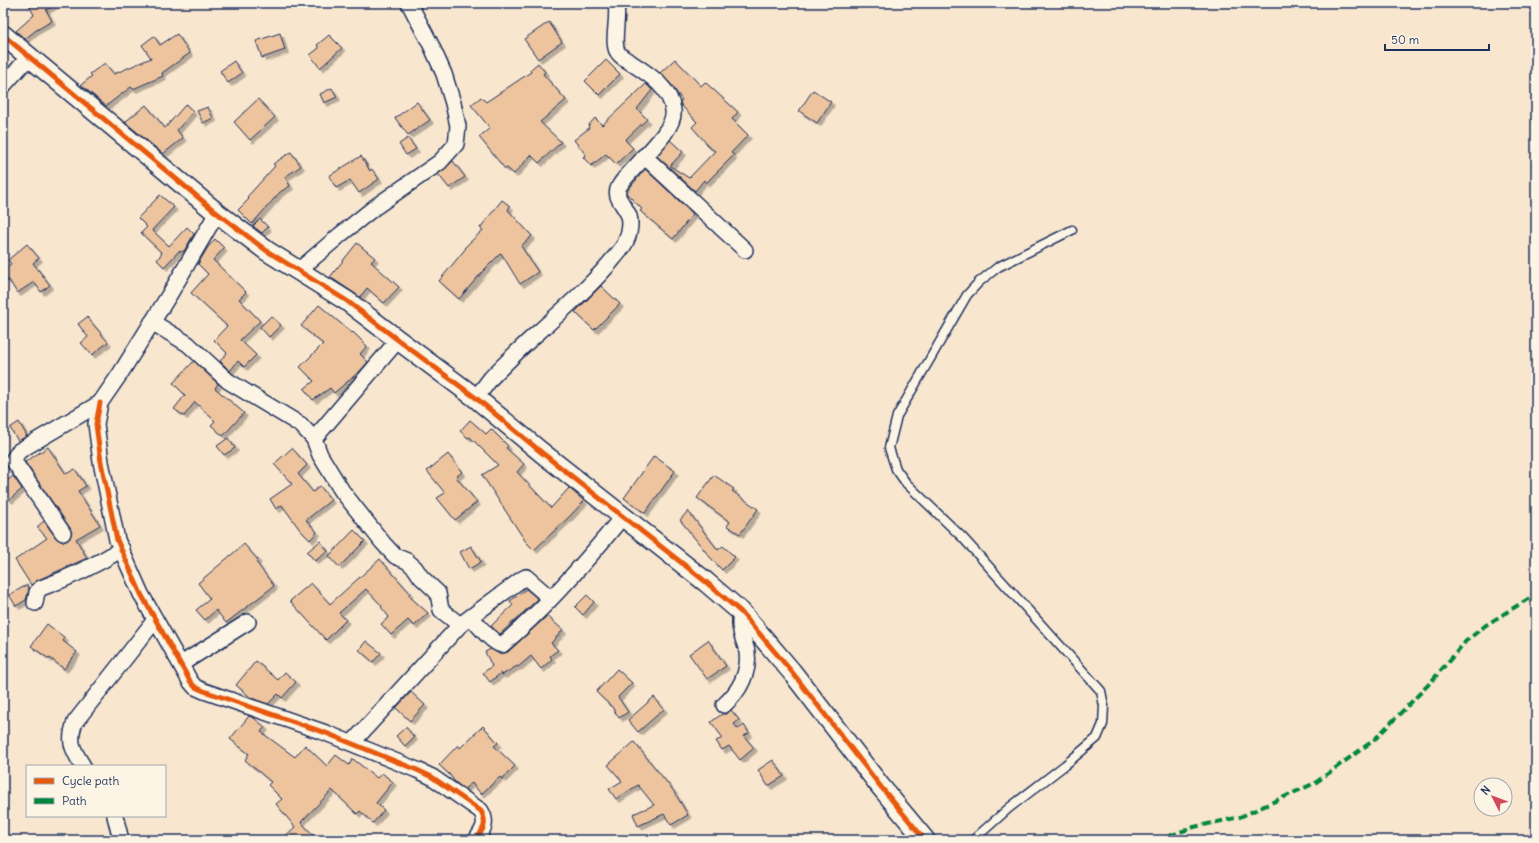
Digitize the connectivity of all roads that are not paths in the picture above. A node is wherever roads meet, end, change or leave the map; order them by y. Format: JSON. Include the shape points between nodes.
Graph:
{"nodes":[{"id":1,"x":409,"y":3,"type":"edge"},
{"id":2,"x":616,"y":3,"type":"edge"},
{"id":3,"x":3,"y":35,"type":"edge"},
{"id":4,"x":29,"y":57,"type":"junction"},
{"id":5,"x":3,"y":86,"type":"edge"},
{"id":6,"x":644,"y":156,"type":"junction"},
{"id":7,"x":217,"y":213,"type":"junction"},
{"id":8,"x":1072,"y":230,"type":"dead end"},
{"id":9,"x":745,"y":250,"type":"dead end"},
{"id":10,"x":298,"y":271,"type":"junction"},
{"id":11,"x":152,"y":322,"type":"junction"},
{"id":12,"x":398,"y":340,"type":"junction"},
{"id":13,"x":476,"y":398,"type":"junction"},
{"id":14,"x":100,"y":402,"type":"junction"},
{"id":15,"x":314,"y":439,"type":"junction"},
{"id":16,"x":623,"y":516,"type":"junction"},
{"id":17,"x":63,"y":533,"type":"dead end"},
{"id":18,"x":122,"y":549,"type":"junction"},
{"id":19,"x":550,"y":598,"type":"junction"},
{"id":20,"x":35,"y":603,"type":"dead end"},
{"id":21,"x":740,"y":612,"type":"junction"},
{"id":22,"x":154,"y":620,"type":"junction"},
{"id":23,"x":465,"y":621,"type":"junction"},
{"id":24,"x":248,"y":622,"type":"dead end"},
{"id":25,"x":181,"y":664,"type":"junction"},
{"id":26,"x":724,"y":705,"type":"dead end"},
{"id":27,"x":352,"y":743,"type":"junction"},
{"id":28,"x":82,"y":765,"type":"edge"},
{"id":29,"x":115,"y":817,"type":"edge"},
{"id":30,"x":121,"y":840,"type":"edge"},
{"id":31,"x":476,"y":840,"type":"edge"},
{"id":32,"x":925,"y":840,"type":"edge"},
{"id":33,"x":973,"y":840,"type":"edge"}],
"edges":[{"from":1,"to":10,"type":"street","via":[[444,74],[458,126],[456,144],[440,162],[375,207]]},
{"from":2,"to":6,"type":"street","via":[[616,50],[621,57],[655,80],[670,96],[674,112],[671,124],[664,135]]},
{"from":3,"to":4,"type":"street"},
{"from":4,"to":5,"type":"street"},
{"from":4,"to":7,"type":"street"},
{"from":6,"to":9,"type":"street"},
{"from":6,"to":13,"type":"street","via":[[617,192],[628,213],[630,228],[627,241],[603,271],[491,378]]},
{"from":7,"to":10,"type":"street"},
{"from":7,"to":11,"type":"street"},
{"from":8,"to":33,"type":"lane","via":[[998,267],[967,295],[897,416],[889,448],[896,469],[906,483],[963,538],[1101,690],[1104,706],[1103,724],[1097,738]]},
{"from":10,"to":12,"type":"street","via":[[347,301]]},
{"from":11,"to":14,"type":"street"},
{"from":11,"to":15,"type":"street","via":[[188,344],[228,381],[301,425]]},
{"from":12,"to":13,"type":"street"},
{"from":12,"to":15,"type":"street"},
{"from":13,"to":16,"type":"street"},
{"from":14,"to":17,"type":"street","via":[[19,451],[13,460]]},
{"from":14,"to":18,"type":"street","via":[[96,424],[101,462],[117,540]]},
{"from":15,"to":23,"type":"street","via":[[320,455],[342,491],[389,550],[415,568],[438,593],[442,610]]},
{"from":16,"to":19,"type":"street"},
{"from":16,"to":21,"type":"street"},
{"from":18,"to":20,"type":"street","via":[[102,562],[41,588]]},
{"from":18,"to":22,"type":"street"},
{"from":19,"to":23,"type":"street","via":[[528,578],[524,578]]},
{"from":19,"to":23,"type":"street","via":[[502,645]]},
{"from":21,"to":26,"type":"street","via":[[740,630],[748,664],[743,680],[733,697]]},
{"from":21,"to":32,"type":"street","via":[[796,677]]},
{"from":22,"to":25,"type":"street"},
{"from":22,"to":28,"type":"street","via":[[76,722],[71,740],[74,752]]},
{"from":23,"to":27,"type":"street"},
{"from":24,"to":25,"type":"street"},
{"from":25,"to":27,"type":"street","via":[[195,687]]},
{"from":27,"to":31,"type":"street","via":[[432,777],[476,807],[484,817],[484,827]]},
{"from":29,"to":30,"type":"street"}]}
